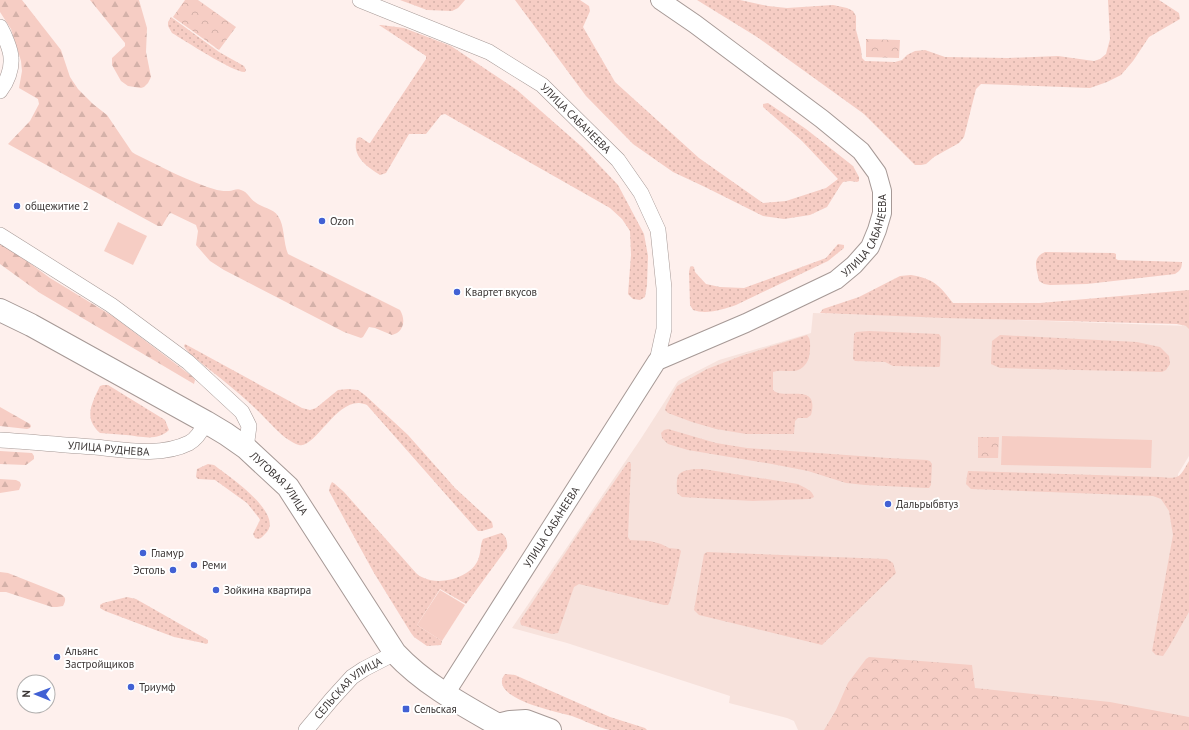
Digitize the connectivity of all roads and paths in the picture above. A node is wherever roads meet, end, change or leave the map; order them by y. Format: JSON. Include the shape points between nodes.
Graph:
{"nodes":[{"id":1,"x":360,"y":0,"type":"edge"},
{"id":2,"x":660,"y":0,"type":"edge"},
{"id":3,"x":0,"y":27,"type":"edge"},
{"id":4,"x":0,"y":91,"type":"edge"},
{"id":5,"x":0,"y":235,"type":"edge"},
{"id":6,"x":0,"y":310,"type":"edge"},
{"id":7,"x":657,"y":361,"type":"junction"},
{"id":8,"x":206,"y":422,"type":"junction"},
{"id":9,"x":0,"y":440,"type":"edge"},
{"id":10,"x":246,"y":448,"type":"junction"},
{"id":11,"x":395,"y":653,"type":"junction"},
{"id":12,"x":446,"y":694,"type":"junction"},
{"id":13,"x":499,"y":728,"type":"edge"},
{"id":14,"x":306,"y":730,"type":"edge"},
{"id":15,"x":550,"y":730,"type":"edge"}],
"edges":[{"from":1,"to":7,"type":"street","name":"УЛИЦА САБАНЕЕВА","via":[[489,52],[542,85],[618,160],[641,193],[658,230],[664,288],[664,329]]},
{"from":2,"to":7,"type":"street","name":"УЛИЦА САБАНЕЕВА","via":[[822,119],[861,151],[877,173],[882,191],[882,213],[870,247],[836,280],[746,323]]},
{"from":3,"to":4,"type":"street","via":[[12,56],[7,80]]},
{"from":5,"to":10,"type":"street","via":[[111,305],[188,362],[242,412],[249,426]]},
{"from":6,"to":8,"type":"main road","name":"ЛУГОВАЯ УЛИЦА","via":[[31,324]]},
{"from":7,"to":12,"type":"street","name":"УЛИЦА САБАНЕЕВА"},
{"from":8,"to":9,"type":"street","name":"УЛИЦА РУДНЕВА","via":[[198,436],[189,443],[166,450],[128,450]]},
{"from":8,"to":10,"type":"main road","name":"ЛУГОВАЯ УЛИЦА"},
{"from":10,"to":11,"type":"main road","name":"ЛУГОВАЯ УЛИЦА","via":[[288,487]]},
{"from":11,"to":12,"type":"main road","name":"ЛУГОВАЯ УЛИЦА","via":[[423,679]]},
{"from":11,"to":14,"type":"street","name":"СЕЛЬСКАЯ УЛИЦА","via":[[352,677]]},
{"from":12,"to":13,"type":"main road","name":"ЛУГОВАЯ УЛИЦА"},
{"from":13,"to":15,"type":"main road","name":"ЛУГОВАЯ УЛИЦА","via":[[510,722],[526,721]]}]}
